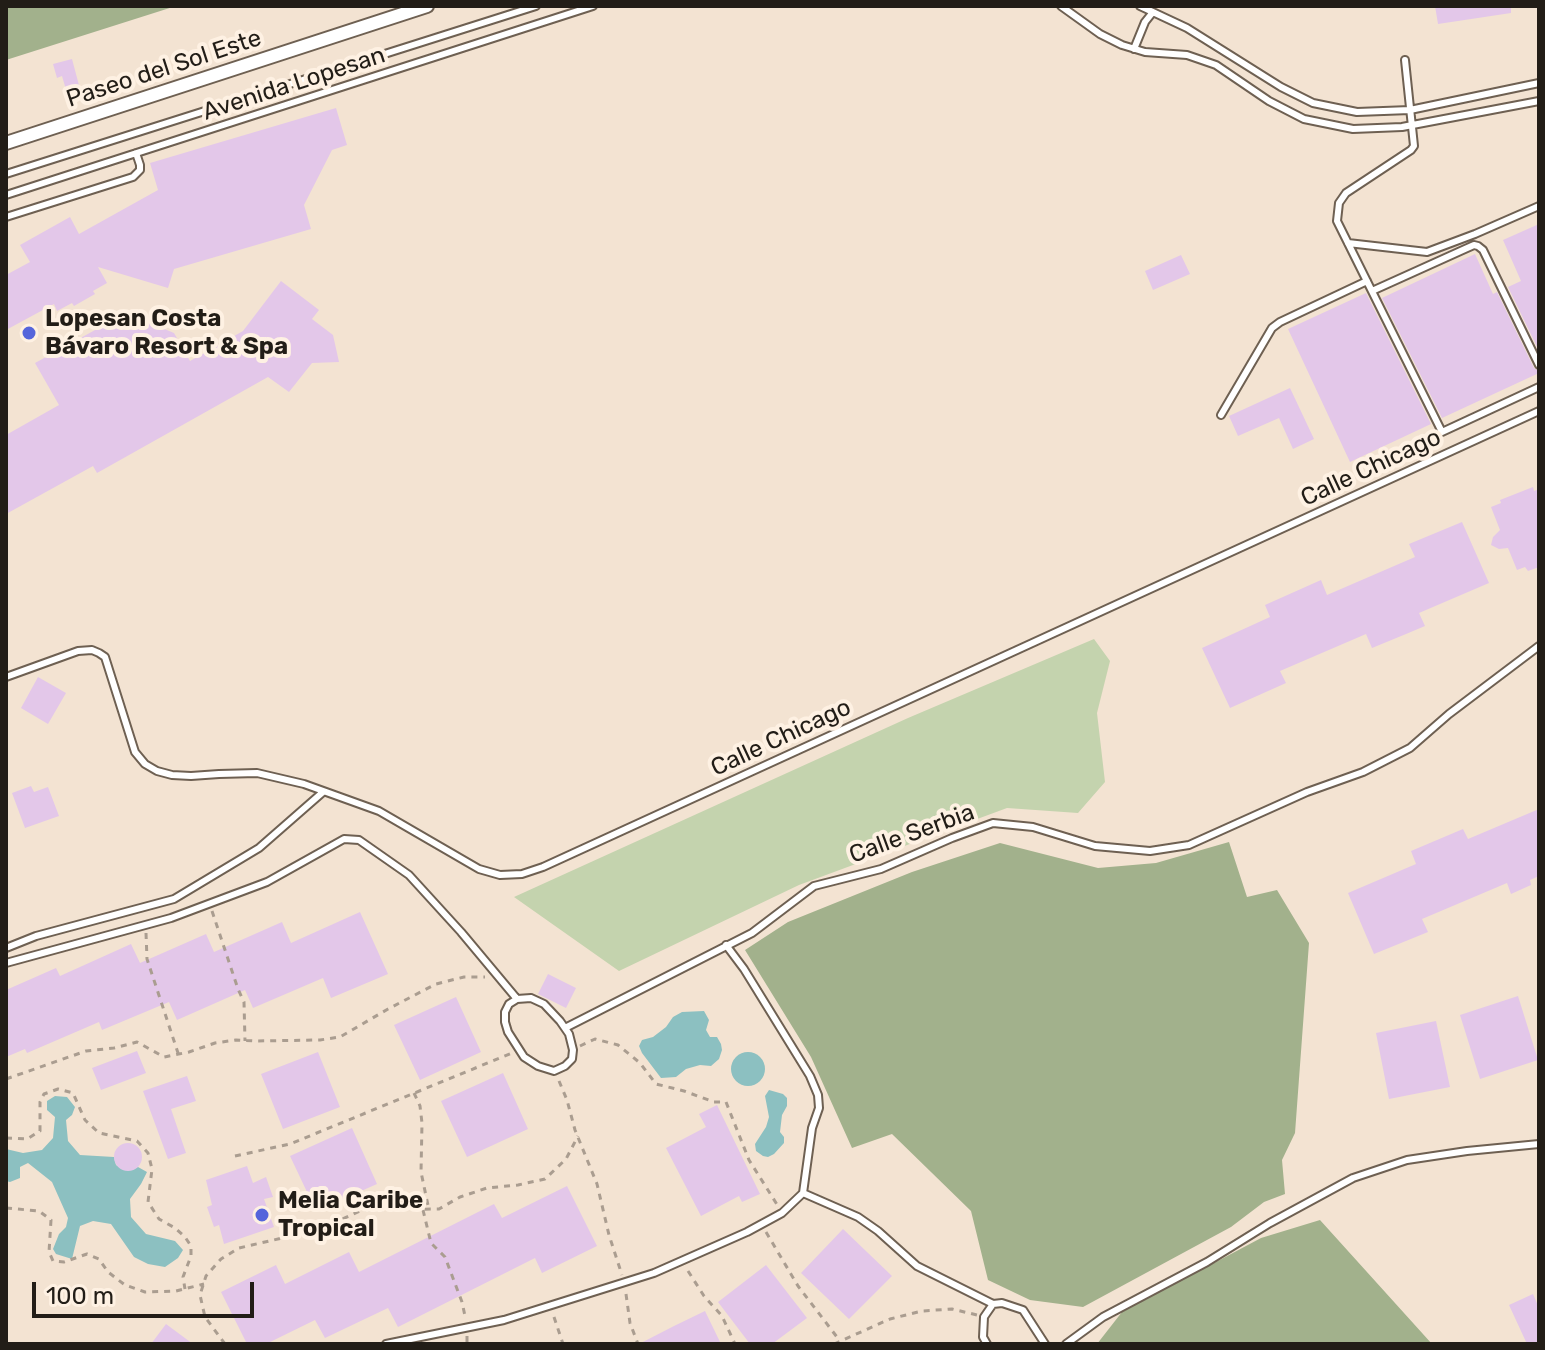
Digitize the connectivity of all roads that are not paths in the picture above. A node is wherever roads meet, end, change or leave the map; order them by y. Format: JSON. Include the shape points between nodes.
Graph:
{"nodes":[{"id":1,"x":427,"y":6,"type":"edge"},
{"id":2,"x":536,"y":6,"type":"edge"},
{"id":3,"x":593,"y":6,"type":"edge"},
{"id":4,"x":1061,"y":6,"type":"edge"},
{"id":5,"x":1140,"y":6,"type":"edge"},
{"id":6,"x":1153,"y":12,"type":"junction"},
{"id":7,"x":1134,"y":49,"type":"junction"},
{"id":8,"x":1405,"y":60,"type":"dead end"},
{"id":9,"x":1539,"y":83,"type":"edge"},
{"id":10,"x":1539,"y":101,"type":"edge"},
{"id":11,"x":1410,"y":110,"type":"junction"},
{"id":12,"x":1412,"y":125,"type":"junction"},
{"id":13,"x":6,"y":143,"type":"edge"},
{"id":14,"x":136,"y":153,"type":"junction"},
{"id":15,"x":6,"y":174,"type":"edge"},
{"id":16,"x":6,"y":195,"type":"edge"},
{"id":17,"x":1539,"y":206,"type":"edge"},
{"id":18,"x":6,"y":217,"type":"edge"},
{"id":19,"x":1348,"y":243,"type":"junction"},
{"id":20,"x":1367,"y":281,"type":"junction"},
{"id":21,"x":1372,"y":291,"type":"junction"},
{"id":22,"x":1539,"y":365,"type":"edge"},
{"id":23,"x":1539,"y":387,"type":"edge"},
{"id":24,"x":1539,"y":411,"type":"edge"},
{"id":25,"x":1221,"y":415,"type":"dead end"},
{"id":26,"x":1539,"y":646,"type":"edge"},
{"id":27,"x":6,"y":677,"type":"edge"},
{"id":28,"x":323,"y":792,"type":"junction"},
{"id":29,"x":726,"y":945,"type":"junction"},
{"id":30,"x":6,"y":948,"type":"edge"},
{"id":31,"x":6,"y":963,"type":"edge"},
{"id":32,"x":517,"y":999,"type":"junction"},
{"id":33,"x":565,"y":1028,"type":"junction"},
{"id":34,"x":1539,"y":1144,"type":"edge"},
{"id":35,"x":803,"y":1193,"type":"junction"},
{"id":36,"x":993,"y":1304,"type":"junction"},
{"id":37,"x":386,"y":1344,"type":"edge"},
{"id":38,"x":987,"y":1344,"type":"edge"},
{"id":39,"x":1045,"y":1344,"type":"edge"},
{"id":40,"x":1066,"y":1344,"type":"edge"}],
"edges":[{"from":1,"to":13,"type":"street","name":"Paseo del Sol Este"},
{"from":2,"to":15,"type":"lane","name":"Avenida Lopesan"},
{"from":3,"to":14,"type":"lane","name":"Avenida Lopesan"},
{"from":4,"to":7,"type":"lane","via":[[1100,34]]},
{"from":5,"to":6,"type":"lane"},
{"from":6,"to":7,"type":"lane"},
{"from":6,"to":11,"type":"lane","via":[[1313,103],[1357,112]]},
{"from":7,"to":12,"type":"lane","via":[[1187,55],[1216,65],[1304,119],[1353,129]]},
{"from":8,"to":11,"type":"lane"},
{"from":9,"to":11,"type":"lane"},
{"from":10,"to":12,"type":"lane"},
{"from":11,"to":12,"type":"lane"},
{"from":12,"to":19,"type":"lane","via":[[1411,150],[1339,203],[1337,221]]},
{"from":14,"to":16,"type":"lane","name":"Avenida Lopesan"},
{"from":14,"to":18,"type":"lane","via":[[140,170],[133,177]]},
{"from":17,"to":19,"type":"lane","via":[[1427,252]]},
{"from":19,"to":20,"type":"lane"},
{"from":20,"to":21,"type":"lane"},
{"from":20,"to":25,"type":"lane","via":[[1272,328]]},
{"from":21,"to":22,"type":"lane","via":[[1478,246]]},
{"from":21,"to":23,"type":"lane","via":[[1442,432]]},
{"from":24,"to":28,"type":"lane","name":"Calle Chicago","via":[[522,874],[479,869],[379,811]]},
{"from":26,"to":29,"type":"lane","name":"Calle Serbia","via":[[1410,748],[1189,845],[1150,851],[1095,846],[1033,827],[993,823],[881,869],[814,886],[752,933]]},
{"from":27,"to":28,"type":"lane","name":"Calle Chicago","via":[[92,650],[105,657],[135,752],[145,764],[172,775],[257,773]]},
{"from":28,"to":30,"type":"lane","via":[[259,848],[174,899]]},
{"from":29,"to":33,"type":"lane","name":"Calle Serbia"},
{"from":29,"to":35,"type":"lane","via":[[818,1095]]},
{"from":31,"to":32,"type":"lane","via":[[171,918],[267,882],[344,839],[359,840],[409,875]]},
{"from":32,"to":33,"type":"lane","via":[[544,1004]]},
{"from":32,"to":33,"type":"lane","via":[[505,1012],[508,1032],[524,1057],[538,1066],[554,1071],[572,1059]]},
{"from":34,"to":40,"type":"lane","via":[[1407,1160],[1353,1178],[1103,1317]]},
{"from":35,"to":36,"type":"lane","via":[[858,1217],[917,1266]]},
{"from":35,"to":37,"type":"lane","via":[[762,1224],[654,1273],[504,1320]]},
{"from":36,"to":38,"type":"lane","via":[[984,1317]]},
{"from":36,"to":39,"type":"lane","via":[[1023,1310]]}]}
